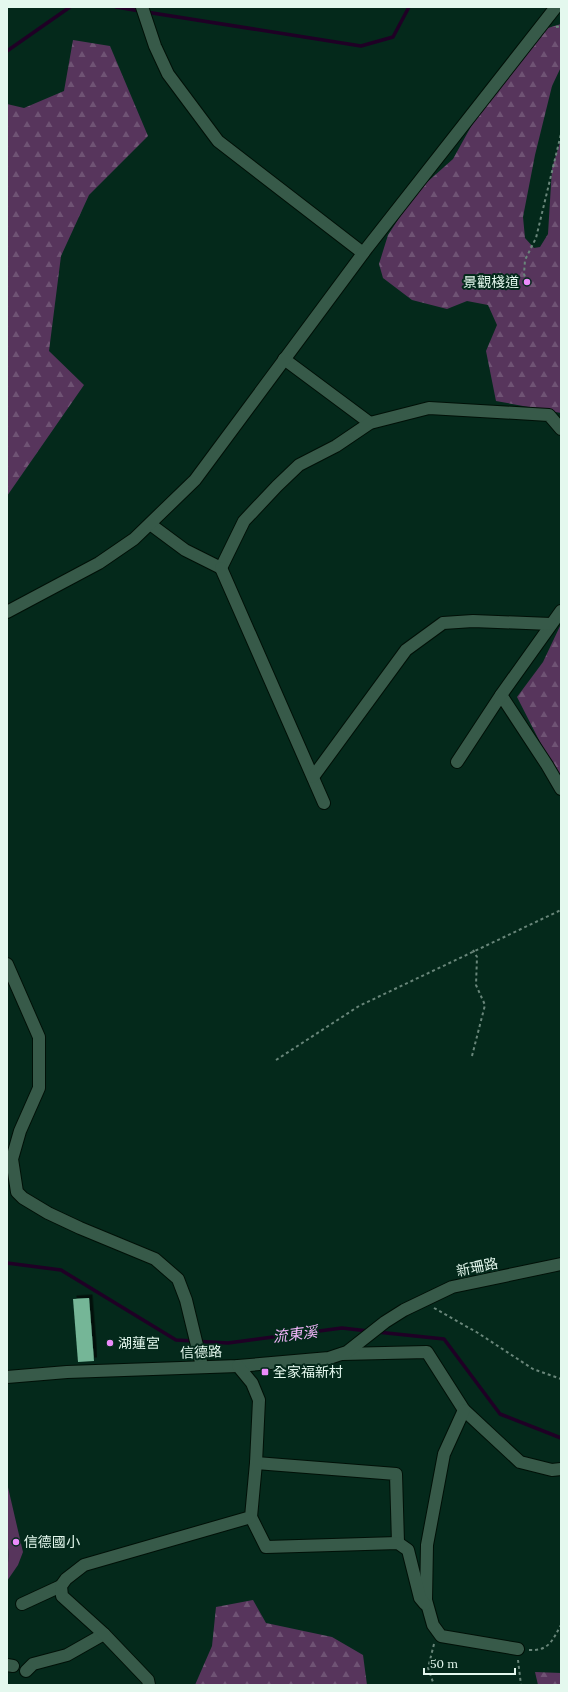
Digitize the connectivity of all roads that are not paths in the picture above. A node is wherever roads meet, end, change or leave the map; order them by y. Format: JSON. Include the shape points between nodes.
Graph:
{"nodes":[{"id":1,"x":142,"y":7,"type":"edge"},
{"id":2,"x":556,"y":7,"type":"edge"},
{"id":3,"x":363,"y":253,"type":"junction"},
{"id":4,"x":284,"y":359,"type":"junction"},
{"id":5,"x":370,"y":423,"type":"junction"},
{"id":6,"x":561,"y":429,"type":"edge"},
{"id":7,"x":150,"y":524,"type":"junction"},
{"id":8,"x":221,"y":568,"type":"junction"},
{"id":9,"x":561,"y":611,"type":"edge"},
{"id":10,"x":7,"y":612,"type":"edge"},
{"id":11,"x":551,"y":624,"type":"junction"},
{"id":12,"x":502,"y":695,"type":"junction"},
{"id":13,"x":457,"y":762,"type":"dead end"},
{"id":14,"x":313,"y":777,"type":"junction"},
{"id":15,"x":561,"y":789,"type":"edge"},
{"id":16,"x":324,"y":803,"type":"dead end"},
{"id":17,"x":7,"y":964,"type":"edge"},
{"id":18,"x":10,"y":1162,"type":"edge"},
{"id":19,"x":7,"y":1195,"type":"edge"},
{"id":20,"x":22,"y":1198,"type":"junction"},
{"id":21,"x":561,"y":1264,"type":"edge"},
{"id":22,"x":343,"y":1353,"type":"junction"},
{"id":23,"x":201,"y":1361,"type":"junction"},
{"id":24,"x":238,"y":1366,"type":"junction"},
{"id":25,"x":7,"y":1378,"type":"edge"},
{"id":26,"x":464,"y":1410,"type":"junction"},
{"id":27,"x":256,"y":1463,"type":"junction"},
{"id":28,"x":561,"y":1469,"type":"edge"},
{"id":29,"x":251,"y":1517,"type":"junction"},
{"id":30,"x":398,"y":1543,"type":"junction"},
{"id":31,"x":61,"y":1586,"type":"junction"},
{"id":32,"x":22,"y":1604,"type":"dead end"},
{"id":33,"x":429,"y":1610,"type":"junction"},
{"id":34,"x":104,"y":1634,"type":"junction"},
{"id":35,"x":518,"y":1649,"type":"road end"},
{"id":36,"x":26,"y":1671,"type":"dead end"},
{"id":37,"x":149,"y":1685,"type":"edge"}],
"edges":[{"from":1,"to":3,"type":"street","via":[[168,74],[218,141]]},
{"from":2,"to":3,"type":"street"},
{"from":3,"to":4,"type":"street"},
{"from":4,"to":5,"type":"street"},
{"from":4,"to":7,"type":"street","via":[[194,480]]},
{"from":5,"to":6,"type":"street","via":[[429,408],[549,415]]},
{"from":5,"to":8,"type":"street","via":[[336,446],[299,465],[277,486],[244,521]]},
{"from":7,"to":8,"type":"street","via":[[185,550]]},
{"from":7,"to":10,"type":"street","via":[[134,539],[99,563]]},
{"from":8,"to":14,"type":"street"},
{"from":9,"to":11,"type":"street"},
{"from":11,"to":12,"type":"street"},
{"from":11,"to":14,"type":"street","via":[[443,622],[406,650]]},
{"from":12,"to":13,"type":"street"},
{"from":12,"to":15,"type":"street"},
{"from":14,"to":16,"type":"street"},
{"from":17,"to":18,"type":"street","via":[[39,1037],[39,1088],[20,1131]]},
{"from":18,"to":20,"type":"street","via":[[16,1192]]},
{"from":19,"to":20,"type":"street"},
{"from":20,"to":23,"type":"street","via":[[73,1225],[155,1259],[178,1279],[186,1300]]},
{"from":21,"to":22,"type":"street","name":"新珊路","via":[[452,1287],[404,1310]]},
{"from":22,"to":24,"type":"street","name":"信德路","via":[[329,1358]]},
{"from":22,"to":26,"type":"street","via":[[427,1352]]},
{"from":23,"to":24,"type":"street","name":"信德路"},
{"from":23,"to":25,"type":"street","name":"信德路"},
{"from":24,"to":27,"type":"street","via":[[252,1383],[259,1400]]},
{"from":26,"to":28,"type":"street","via":[[520,1462],[552,1470]]},
{"from":26,"to":33,"type":"street","via":[[444,1454],[427,1544],[426,1600]]},
{"from":27,"to":29,"type":"street"},
{"from":27,"to":30,"type":"street","via":[[396,1474]]},
{"from":29,"to":30,"type":"street","via":[[266,1547]]},
{"from":29,"to":31,"type":"street","via":[[84,1565]]},
{"from":30,"to":33,"type":"street","via":[[408,1550],[420,1598]]},
{"from":31,"to":32,"type":"street"},
{"from":31,"to":34,"type":"street","via":[[62,1596]]},
{"from":33,"to":35,"type":"street","via":[[433,1625],[441,1636]]},
{"from":34,"to":36,"type":"street","via":[[67,1655],[33,1664]]},
{"from":34,"to":37,"type":"street","via":[[148,1680]]}]}
